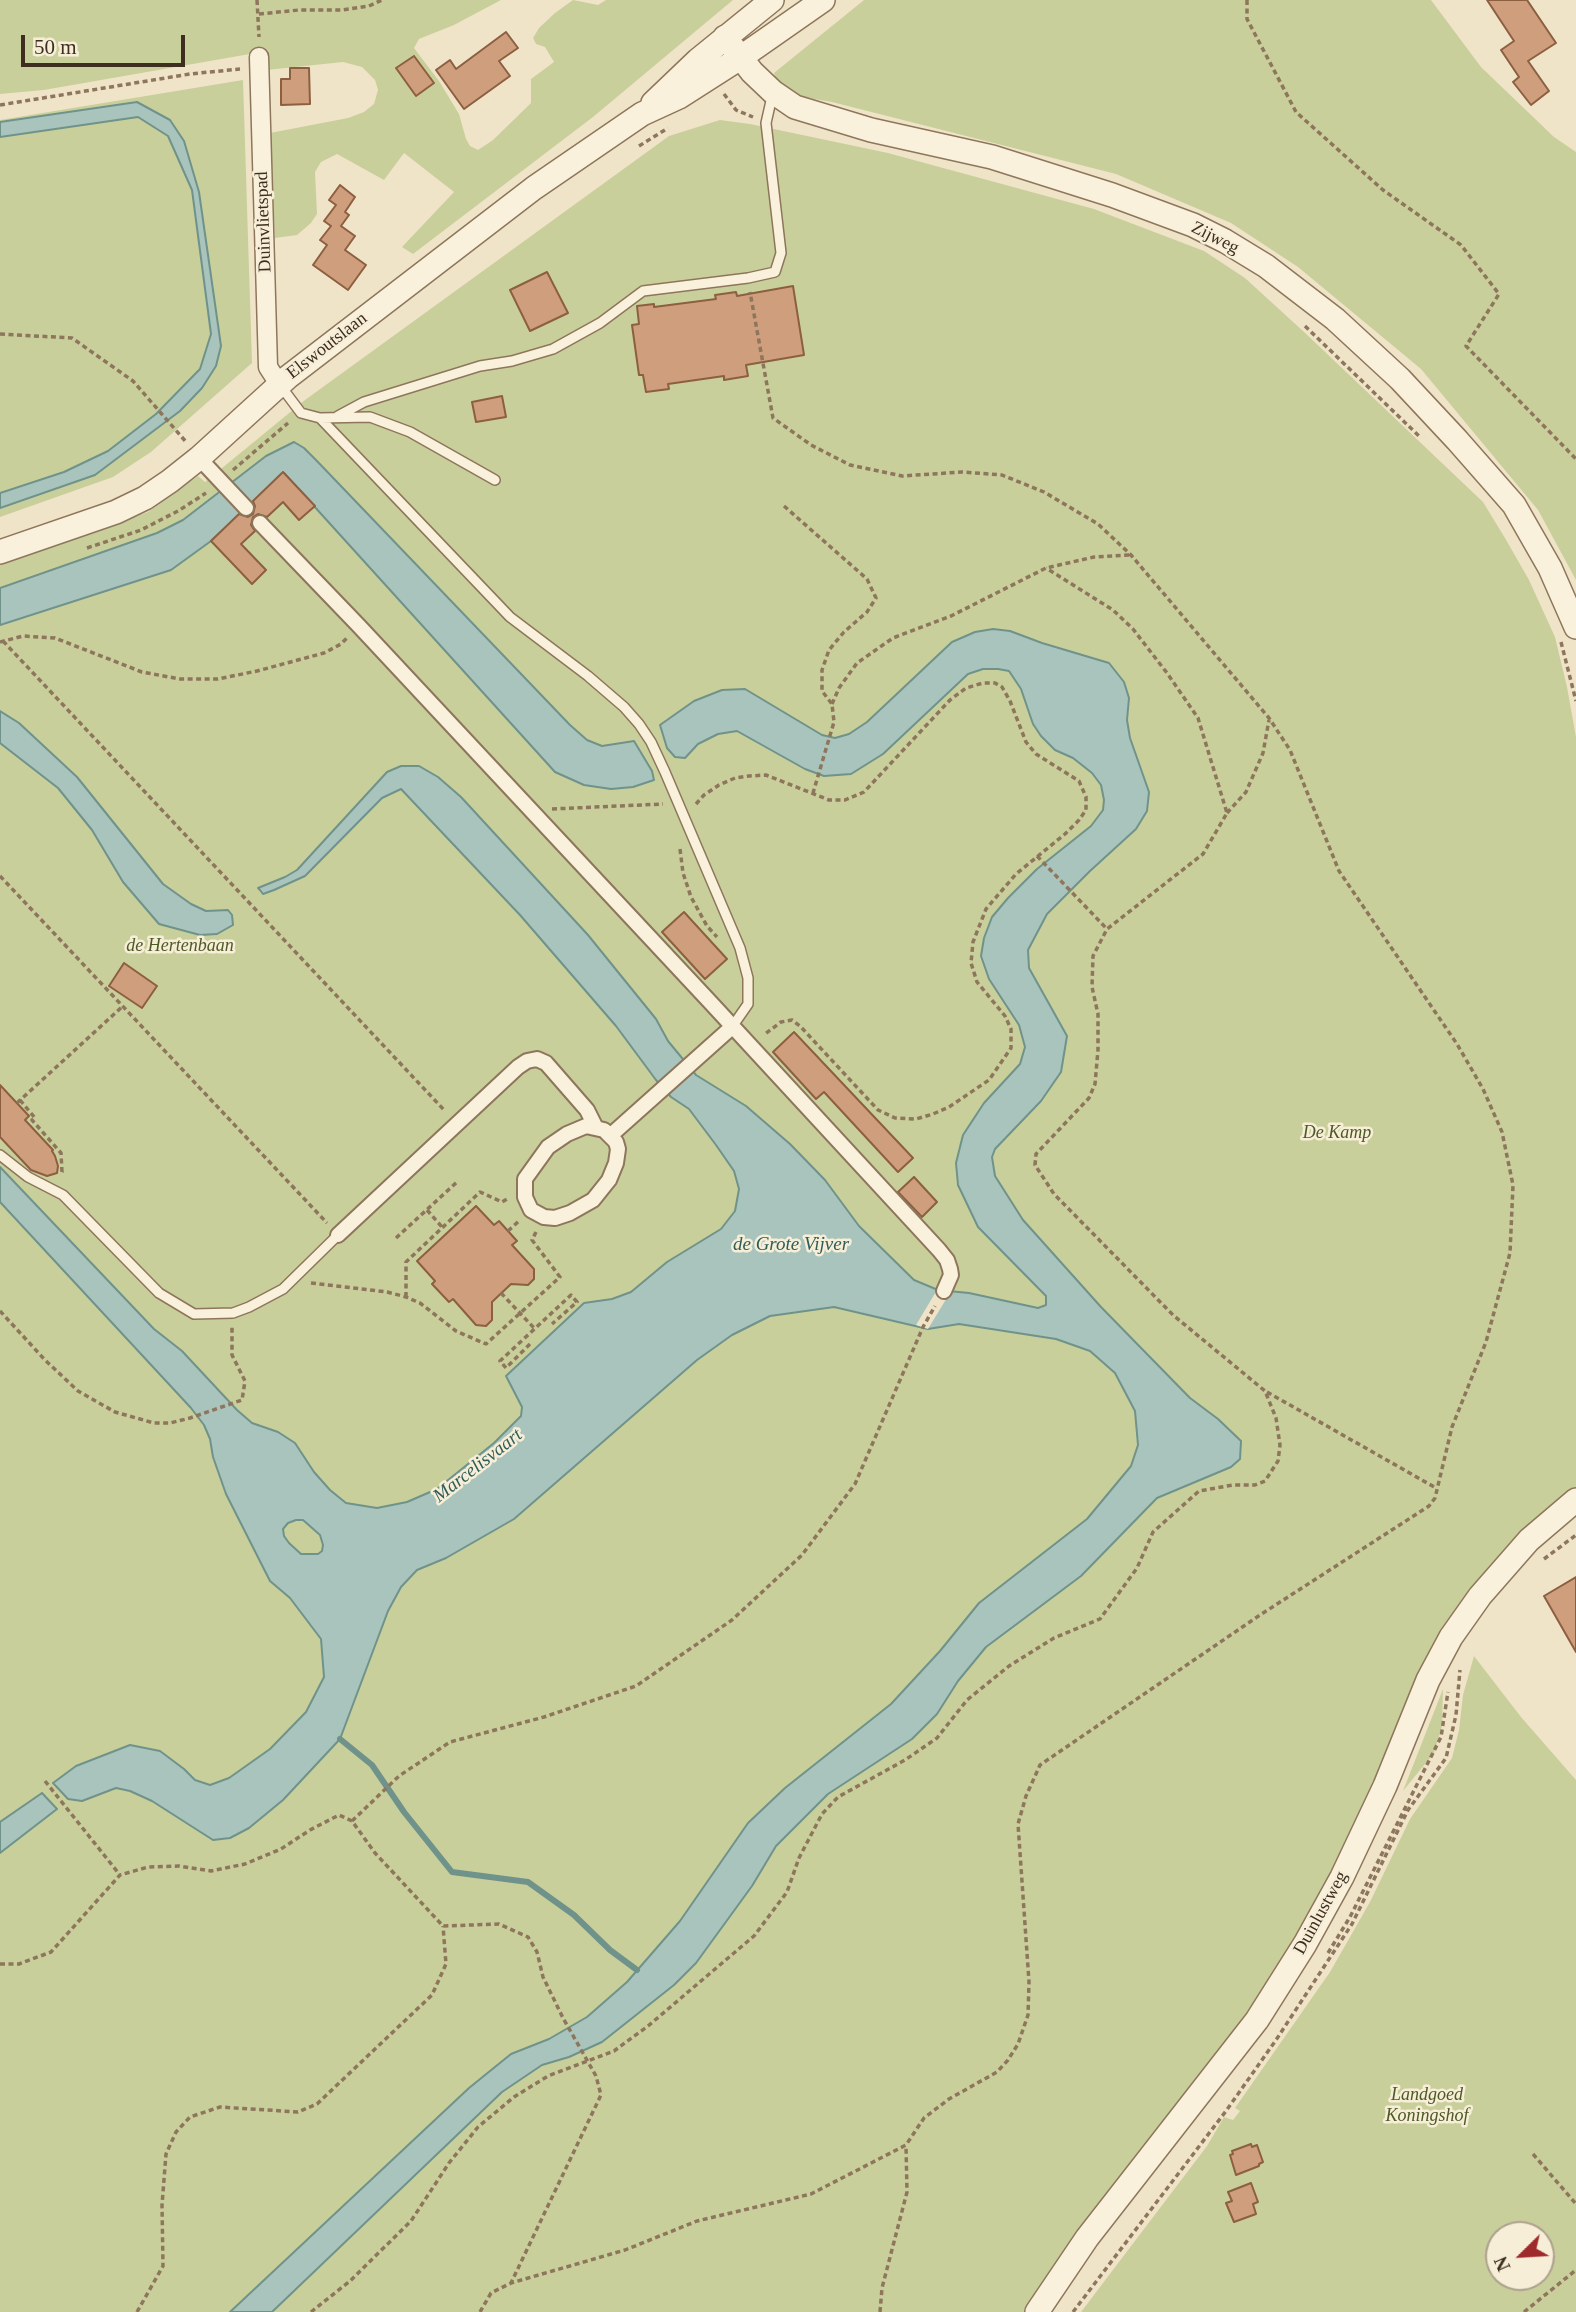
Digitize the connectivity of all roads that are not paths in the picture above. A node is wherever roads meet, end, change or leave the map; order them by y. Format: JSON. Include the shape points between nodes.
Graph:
{"nodes":[{"id":1,"x":772,"y":0,"type":"edge"},
{"id":2,"x":822,"y":0,"type":"edge"},
{"id":3,"x":725,"y":37,"type":"junction"},
{"id":4,"x":740,"y":58,"type":"junction"},
{"id":5,"x":259,"y":63,"type":"road end"},
{"id":6,"x":773,"y":92,"type":"junction"},
{"id":7,"x":642,"y":114,"type":"junction"},
{"id":8,"x":279,"y":384,"type":"junction"},
{"id":9,"x":338,"y":416,"type":"junction"},
{"id":10,"x":320,"y":418,"type":"junction"},
{"id":11,"x":188,"y":450,"type":"junction"},
{"id":12,"x":495,"y":480,"type":"dead end"},
{"id":13,"x":246,"y":508,"type":"dead end"},
{"id":14,"x":260,"y":523,"type":"dead end"},
{"id":15,"x":0,"y":552,"type":"edge"},
{"id":16,"x":1568,"y":632,"type":"edge"},
{"id":17,"x":732,"y":1027,"type":"junction"},
{"id":18,"x":596,"y":1128,"type":"junction"},
{"id":19,"x":611,"y":1135,"type":"junction"},
{"id":20,"x":0,"y":1155,"type":"edge"},
{"id":21,"x":338,"y":1235,"type":"joint"},
{"id":22,"x":944,"y":1291,"type":"road end"},
{"id":23,"x":1576,"y":1500,"type":"edge"},
{"id":24,"x":1037,"y":2312,"type":"edge"}],
"edges":[{"from":1,"to":3,"type":"street","name":"Elswoutslaan"},
{"from":2,"to":4,"type":"street","name":"Elswoutslaan"},
{"from":3,"to":4,"type":"street","name":"Zijweg"},
{"from":3,"to":7,"type":"street","name":"Elswoutslaan"},
{"from":4,"to":6,"type":"street","name":"Zijweg"},
{"from":4,"to":7,"type":"street","name":"Elswoutslaan","via":[[679,97]]},
{"from":5,"to":8,"type":"street","name":"Duinvlietspad","via":[[268,367]]},
{"from":6,"to":9,"type":"lane","via":[[765,123],[781,253],[775,272],[643,291],[600,323],[553,349],[364,402]]},
{"from":6,"to":16,"type":"street","name":"Zijweg","via":[[795,107],[992,158],[1112,195],[1192,225],[1266,266],[1392,371],[1514,505],[1550,568]]},
{"from":7,"to":8,"type":"street","name":"Elswoutslaan","via":[[534,188]]},
{"from":8,"to":10,"type":"lane","via":[[301,413]]},
{"from":8,"to":11,"type":"street","name":"Elswoutslaan"},
{"from":9,"to":10,"type":"lane"},
{"from":9,"to":12,"type":"lane","via":[[370,417],[410,432]]},
{"from":10,"to":17,"type":"lane","via":[[510,617],[624,707],[652,742],[740,948],[748,978],[748,1004]]},
{"from":11,"to":13,"type":"street"},
{"from":11,"to":15,"type":"street","name":"Elswoutslaan","via":[[145,498]]},
{"from":14,"to":17,"type":"street"},
{"from":17,"to":19,"type":"street"},
{"from":17,"to":22,"type":"street","via":[[947,1260],[951,1275]]},
{"from":18,"to":19,"type":"street"},
{"from":18,"to":19,"type":"street","via":[[586,1126],[548,1147],[525,1179],[531,1210],[555,1218],[593,1200],[617,1163],[618,1149]]},
{"from":18,"to":21,"type":"street","via":[[587,1110],[546,1063],[527,1061]]},
{"from":20,"to":21,"type":"lane","via":[[28,1177],[63,1195],[159,1293],[194,1314],[233,1313],[283,1289]]},
{"from":23,"to":24,"type":"street","name":"Duinlustweg","via":[[1529,1540],[1451,1637],[1428,1680],[1380,1798],[1305,1944],[1257,2020],[1087,2238]]}]}
